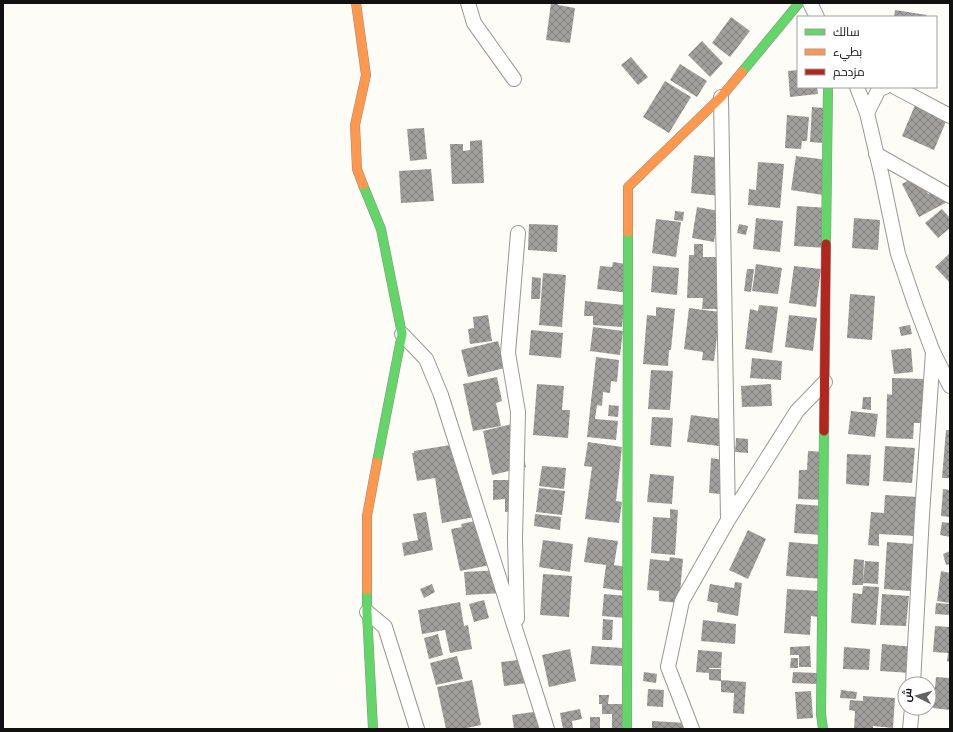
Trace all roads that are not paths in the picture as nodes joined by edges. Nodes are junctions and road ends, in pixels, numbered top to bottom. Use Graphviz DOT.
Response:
graph roads {
  1 [pos="356,3"];
  2 [pos="468,3"];
  3 [pos="799,3"];
  4 [pos="810,3"];
  5 [pos="816,16"];
  6 [pos="514,78"];
  7 [pos="828,88"];
  8 [pos="857,88"];
  9 [pos="882,88"];
  10 [pos="897,88"];
  11 [pos="722,97"];
  12 [pos="867,113"];
  13 [pos="950,116"];
  14 [pos="876,154"];
  15 [pos="950,196"];
  16 [pos="518,233"];
  17 [pos="402,334"];
  18 [pos="933,352"];
  19 [pos="825,382"];
  20 [pos="950,386"];
  21 [pos="728,520"];
  22 [pos="367,612"];
  23 [pos="518,636"];
  24 [pos="913,676"];
  25 [pos="911,716"];
  26 [pos="373,729"];
  27 [pos="417,729"];
  28 [pos="547,729"];
  29 [pos="627,729"];
  30 [pos="692,729"];
  31 [pos="823,729"];
  32 [pos="910,729"];
  1 -- 17 [label="street"];
  2 -- 6 [label="street"];
  3 -- 11 [label="street"];
  4 -- 5 [label="street"];
  7 -- 19 [label="street"];
  8 -- 12 [label="street"];
  9 -- 12 [label="street"];
  10 -- 13 [label="street"];
  11 -- 21 [label="street"];
  11 -- 29 [label="street"];
  12 -- 14 [label="street"];
  14 -- 15 [label="street"];
  14 -- 18 [label="street"];
  16 -- 23 [label="street"];
  17 -- 22 [label="street"];
  17 -- 23 [label="street"];
  18 -- 20 [label="street"];
  18 -- 24 [label="street"];
  19 -- 21 [label="street"];
  19 -- 31 [label="street"];
  21 -- 30 [label="street"];
  22 -- 26 [label="street"];
  22 -- 27 [label="street"];
  23 -- 28 [label="street"];
  25 -- 32 [label="street"];
}
